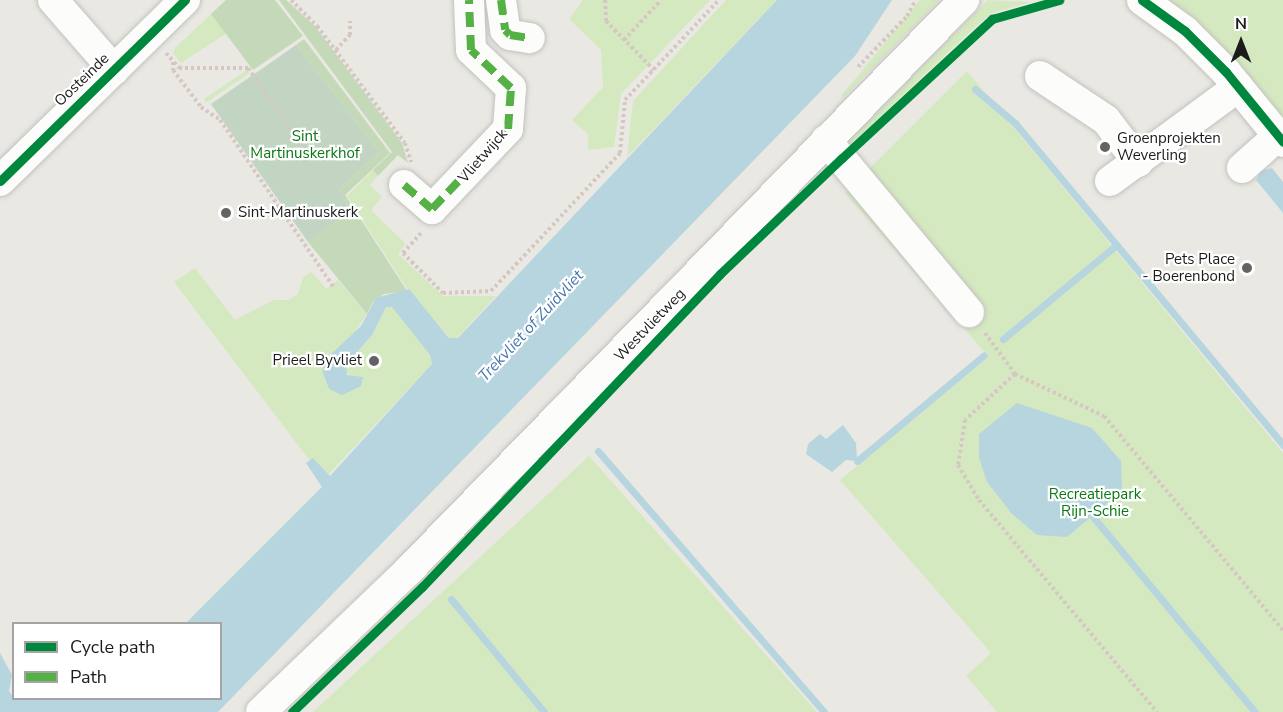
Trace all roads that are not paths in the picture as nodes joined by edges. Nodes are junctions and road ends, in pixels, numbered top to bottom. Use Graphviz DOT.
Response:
graph roads {
  1 [pos="53,0"];
  2 [pos="185,0"];
  3 [pos="469,0"];
  4 [pos="501,0"];
  5 [pos="964,0"];
  6 [pos="1142,0"];
  7 [pos="530,38"];
  8 [pos="114,70"];
  9 [pos="1040,75"];
  10 [pos="1239,87"];
  11 [pos="1280,139"];
  12 [pos="826,140"];
  13 [pos="1138,162"];
  14 [pos="1242,168"];
  15 [pos="0,181"];
  16 [pos="1110,181"];
  17 [pos="404,185"];
  18 [pos="969,312"];
  19 [pos="261,712"];
  1 -- 8 [label="street"];
  2 -- 8 [label="street, Oosteinde"];
  3 -- 17 [label="street, Vlietwijck"];
  4 -- 7 [label="street"];
  5 -- 12 [label="street, Westvlietweg"];
  6 -- 10 [label="street"];
  8 -- 15 [label="street, Oosteinde"];
  9 -- 13 [label="street"];
  10 -- 11 [label="street"];
  10 -- 13 [label="street"];
  11 -- 14 [label="street"];
  12 -- 18 [label="street"];
  12 -- 19 [label="street, Westvlietweg"];
  13 -- 16 [label="street"];
}
